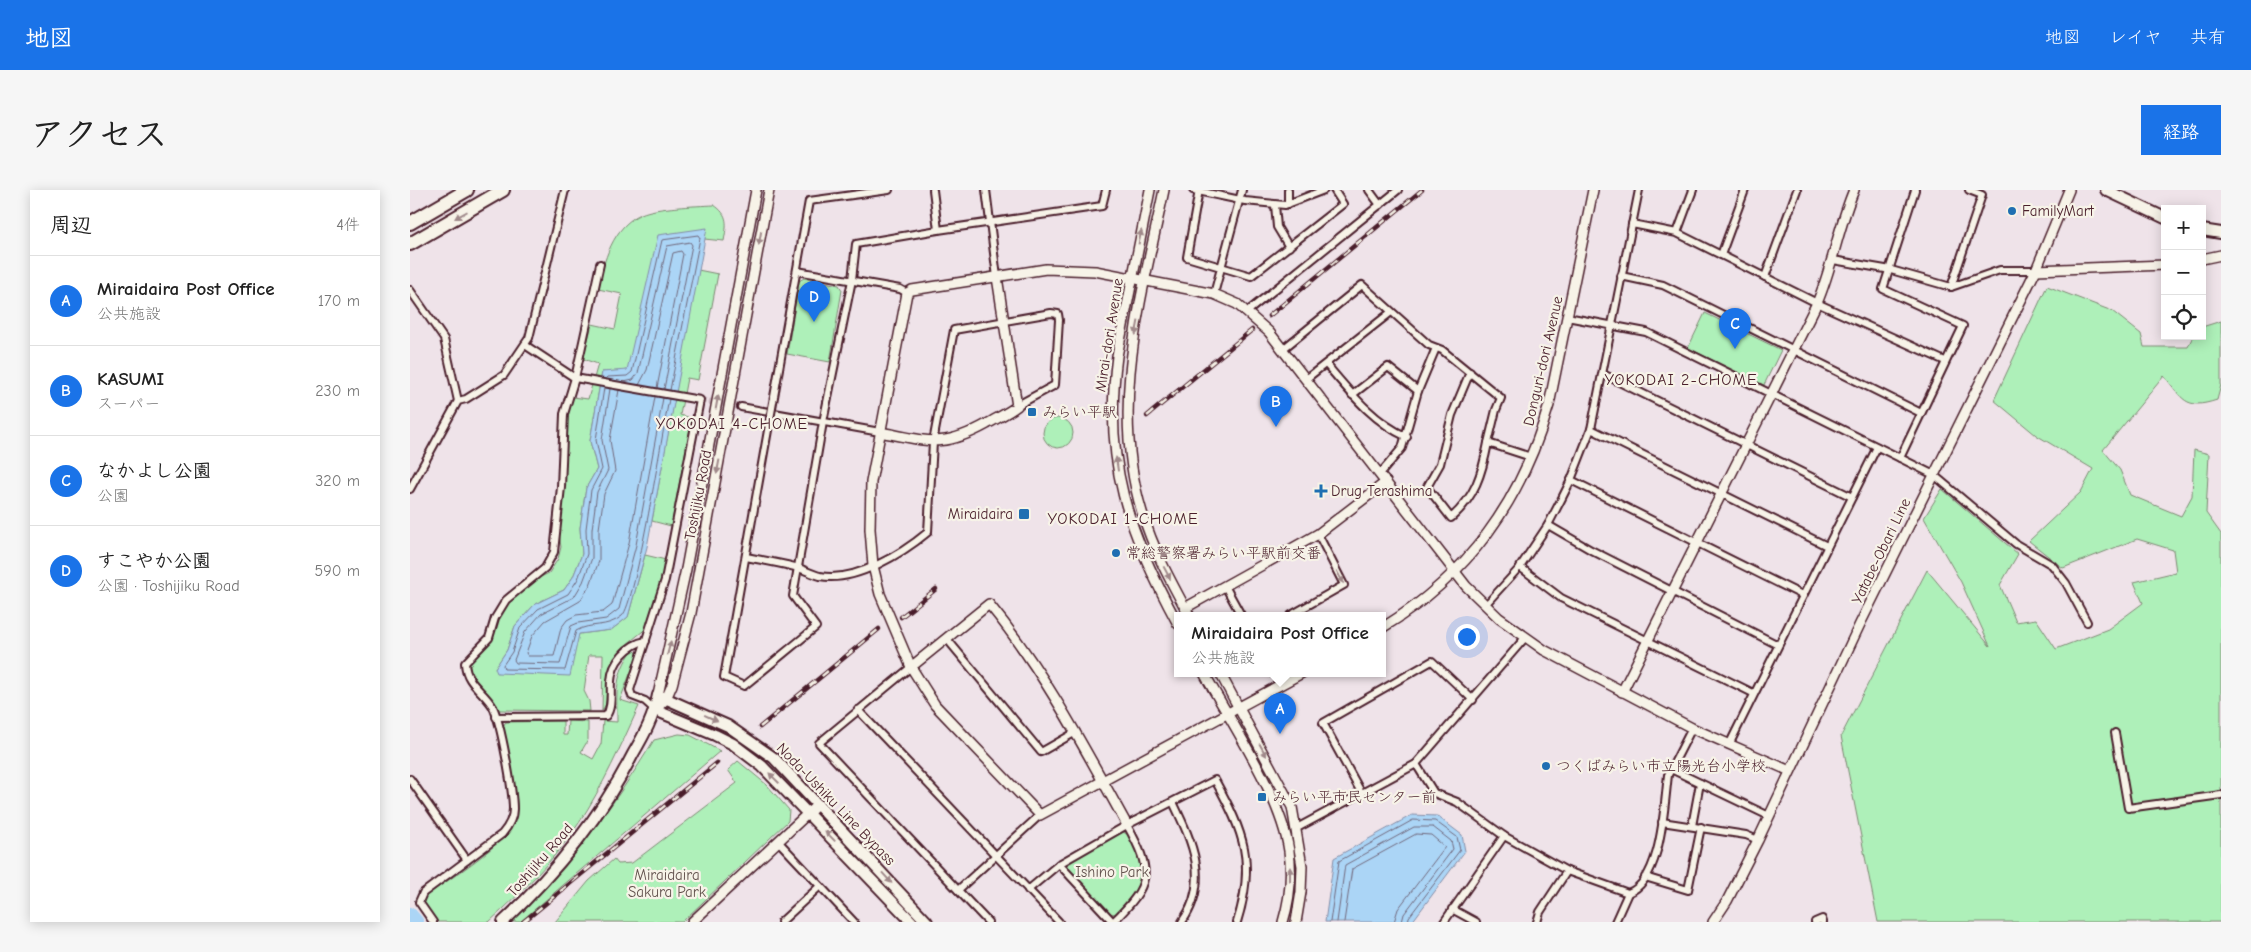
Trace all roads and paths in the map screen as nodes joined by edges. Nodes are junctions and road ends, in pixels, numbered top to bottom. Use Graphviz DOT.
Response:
graph roads {
  1 [pos="467,190"];
  2 [pos="503,190"];
  3 [pos="565,190"];
  4 [pos="756,190"];
  5 [pos="769,190"];
  6 [pos="888,190"];
  7 [pos="933,190"];
  8 [pos="986,190"];
  9 [pos="1106,190"];
  10 [pos="1150,190"];
  11 [pos="1164,190"];
  12 [pos="1197,190"];
  13 [pos="1242,190"];
  14 [pos="1288,190"];
  15 [pos="1324,190"];
  16 [pos="1334,190"];
  17 [pos="1369,190"];
  18 [pos="1398,190"];
  19 [pos="1593,190"];
  20 [pos="1638,190"];
  21 [pos="1692,190"];
  22 [pos="1745,190"];
  23 [pos="1797,190"];
  24 [pos="1854,190"];
  25 [pos="1916,190"];
  26 [pos="1969,190"];
  27 [pos="2068,190"];
  28 [pos="2106,190"];
  29 [pos="1241,200"];
  30 [pos="1288,204"];
  31 [pos="1275,205"];
  32 [pos="1380,205"];
  33 [pos="2161,216"];
  34 [pos="410,223"];
  35 [pos="990,223"];
  36 [pos="1632,224"];
  37 [pos="938,230"];
  38 [pos="2206,231"];
  39 [pos="1677,233"];
  40 [pos="2221,233"];
  41 [pos="410,244"];
  42 [pos="1289,247"];
  43 [pos="1721,255"];
  44 [pos="2221,255"];
  45 [pos="2206,259"];
  46 [pos="1833,260"];
  47 [pos="600,264"];
  48 [pos="2161,265"];
  49 [pos="1222,266"];
  50 [pos="1891,270"];
  51 [pos="2036,270"];
  52 [pos="797,271"];
  53 [pos="1621,276"];
  54 [pos="997,277"];
  55 [pos="1765,277"];
  56 [pos="1132,278"];
  57 [pos="852,280"];
  58 [pos="1146,281"];
  59 [pos="1951,286"];
  60 [pos="410,290"];
  61 [pos="907,293"];
  62 [pos="1214,294"];
  63 [pos="1818,303"];
  64 [pos="1247,312"];
  65 [pos="1390,313"];
  66 [pos="1568,317"];
  67 [pos="1004,320"];
  68 [pos="1612,325"];
  69 [pos="525,345"];
  70 [pos="1436,348"];
  71 [pos="1794,349"];
  72 [pos="1283,350"];
  73 [pos="1945,361"];
  74 [pos="1326,364"];
  75 [pos="1470,372"];
  76 [pos="1602,374"];
  77 [pos="578,379"];
  78 [pos="1306,379"];
  79 [pos="1418,391"];
  80 [pos="1352,395"];
  81 [pos="1772,395"];
  82 [pos="458,401"];
  83 [pos="1018,404"];
  84 [pos="741,407"];
  85 [pos="1921,413"];
  86 [pos="823,422"];
  87 [pos="1591,429"];
  88 [pos="880,432"];
  89 [pos="1407,437"];
  90 [pos="933,442"];
  91 [pos="1488,443"];
  92 [pos="1747,444"];
  93 [pos="1877,447"];
  94 [pos="1532,457"];
  95 [pos="1900,458"];
  96 [pos="1380,474"];
  97 [pos="1934,476"];
  98 [pos="1571,480"];
  99 [pos="1386,482"];
  100 [pos="410,489"];
  101 [pos="1722,494"];
  102 [pos="1852,497"];
  103 [pos="1548,525"];
  104 [pos="1318,534"];
  105 [pos="1697,543"];
  106 [pos="1827,546"];
  107 [pos="746,557"];
  108 [pos="873,566"];
  109 [pos="796,567"];
  110 [pos="1520,567"];
  111 [pos="1455,572"];
  112 [pos="1225,586"];
  113 [pos="1672,593"];
  114 [pos="1802,595"];
  115 [pos="1489,601"];
  116 [pos="1187,611"];
  117 [pos="1239,612"];
  118 [pos="1296,612"];
  119 [pos="1174,617"];
  120 [pos="2087,622"];
  121 [pos="1386,626"];
  122 [pos="947,638"];
  123 [pos="1524,638"];
  124 [pos="646,641"];
  125 [pos="1648,641"];
  126 [pos="1778,645"];
  127 [pos="910,667"];
  128 [pos="1206,677"];
  129 [pos="1222,677"];
  130 [pos="1295,677"];
  131 [pos="1622,692"];
  132 [pos="1753,694"];
  133 [pos="662,697"];
  134 [pos="1473,700"];
  135 [pos="1239,707"];
  136 [pos="655,710"];
  137 [pos="858,710"];
  138 [pos="1226,714"];
  139 [pos="496,717"];
  140 [pos="1692,728"];
  141 [pos="1076,732"];
  142 [pos="2115,733"];
  143 [pos="1729,745"];
  144 [pos="1416,764"];
  145 [pos="1671,769"];
  146 [pos="1790,771"];
  147 [pos="410,779"];
  148 [pos="1102,779"];
  149 [pos="1700,783"];
  150 [pos="1362,794"];
  151 [pos="2221,795"];
  152 [pos="1173,802"];
  153 [pos="818,804"];
  154 [pos="808,813"];
  155 [pos="1040,815"];
  156 [pos="1769,816"];
  157 [pos="1662,822"];
  158 [pos="1127,825"];
  159 [pos="1692,826"];
  160 [pos="1701,827"];
  161 [pos="1297,828"];
  162 [pos="1504,836"];
  163 [pos="1758,840"];
  164 [pos="778,841"];
  165 [pos="996,855"];
  166 [pos="467,860"];
  167 [pos="1059,864"];
  168 [pos="1566,871"];
  169 [pos="1645,877"];
  170 [pos="820,886"];
  171 [pos="958,890"];
  172 [pos="1028,890"];
  173 [pos="1628,893"];
  174 [pos="1452,909"];
  175 [pos="433,922"];
  176 [pos="503,922"];
  177 [pos="692,922"];
  178 [pos="781,922"];
  179 [pos="854,922"];
  180 [pos="912,922"];
  181 [pos="927,922"];
  182 [pos="988,922"];
  183 [pos="1059,922"];
  184 [pos="1113,922"];
  185 [pos="1182,922"];
  186 [pos="1236,922"];
  187 [pos="1283,922"];
  188 [pos="1296,922"];
  189 [pos="1444,922"];
  190 [pos="1476,922"];
  191 [pos="1537,922"];
  192 [pos="1615,922"];
  193 [pos="1713,922"];
  194 [pos="1815,922"];
  195 [pos="1823,922"];
  1 -- 34 [label="highway"];
  2 -- 41 [label="highway, one-way"];
  3 -- 69 [label="street"];
  133 -- 4 [label="street, Toshijiku Road, one-way"];
  5 -- 133 [label="street, Toshijiku Road, one-way"];
  6 -- 52 [label="street"];
  7 -- 37 [label="street"];
  8 -- 35 [label="street"];
  9 -- 35 [label="street"];
  56 -- 10 [label="street, Mirai-dori Avenue, one-way"];
  11 -- 58 [label="street, Mirai-dori Avenue"];
  12 -- 29 [label="street"];
  12 -- 49 [label="street"];
  13 -- 29 [label="street"];
  14 -- 30 [label="street"];
  15 -- 30 [label="street"];
  16 -- 42 [label="street"];
  17 -- 32 [label="street"];
  18 -- 32 [label="street"];
  19 -- 66 [label="street, Donguri-dori Avenue"];
  20 -- 36 [label="street"];
  21 -- 39 [label="street"];
  22 -- 43 [label="street"];
  23 -- 55 [label="street"];
  24 -- 46 [label="street"];
  25 -- 50 [label="street"];
  26 -- 59 [label="street"];
  27 -- 51 [label="street, Yatabe-Obari Line"];
  28 -- 33 [label="main road"];
  29 -- 31 [label="street"];
  29 -- 49 [label="street"];
  30 -- 31 [label="street"];
  31 -- 42 [label="street"];
  32 -- 64 [label="street"];
  35 -- 37 [label="street"];
  35 -- 54 [label="street"];
  36 -- 39 [label="street"];
  36 -- 53 [label="street"];
  37 -- 57 [label="street"];
  38 -- 40 [label="main road"];
  39 -- 43 [label="street"];
  42 -- 49 [label="street"];
  43 -- 55 [label="street"];
  44 -- 45 [label="street"];
  46 -- 50 [label="street"];
  46 -- 63 [label="street"];
  47 -- 77 [label="street"];
  48 -- 51 [label="street"];
  49 -- 62 [label="street"];
  50 -- 59 [label="street"];
  50 -- 73 [label="street"];
  51 -- 59 [label="street"];
  51 -- 97 [label="street, Yatabe-Obari Line"];
  52 -- 57 [label="street"];
  52 -- 107 [label="street, bridge"];
  53 -- 68 [label="street"];
  53 -- 71 [label="street"];
  54 -- 56 [label="street"];
  54 -- 61 [label="street"];
  54 -- 67 [label="street"];
  55 -- 63 [label="street"];
  56 -- 58 [label="street"];
  119 -- 56 [label="street, Mirai-dori Avenue, one-way"];
  57 -- 61 [label="street"];
  57 -- 86 [label="street"];
  58 -- 62 [label="street"];
  58 -- 116 [label="street, Mirai-dori Avenue, one-way"];
  60 -- 82 [label="street"];
  61 -- 88 [label="street"];
  62 -- 64 [label="street"];
  63 -- 71 [label="street"];
  63 -- 73 [label="street"];
  64 -- 72 [label="street"];
  65 -- 70 [label="street"];
  65 -- 72 [label="street"];
  65 -- 74 [label="street"];
  66 -- 68 [label="street"];
  66 -- 94 [label="street, Donguri-dori Avenue"];
  67 -- 83 [label="street"];
  67 -- 83 [label="street"];
  67 -- 90 [label="street"];
  68 -- 76 [label="street"];
  68 -- 81 [label="street"];
  69 -- 77 [label="street"];
  69 -- 82 [label="street"];
  70 -- 75 [label="street"];
  70 -- 79 [label="street"];
  71 -- 81 [label="street"];
  71 -- 85 [label="street"];
  72 -- 78 [label="street"];
  73 -- 85 [label="street"];
  74 -- 78 [label="street"];
  74 -- 80 [label="street"];
  75 -- 91 [label="street"];
  75 -- 91 [label="street"];
  76 -- 87 [label="street"];
  76 -- 92 [label="street"];
  77 -- 124 [label="street"];
  77 -- 139 [label="street"];
  78 -- 96 [label="street"];
  79 -- 80 [label="street"];
  79 -- 89 [label="street"];
  80 -- 89 [label="street"];
  81 -- 92 [label="street"];
  81 -- 93 [label="street"];
  82 -- 100 [label="street"];
  83 -- 90 [label="street"];
  84 -- 86 [label="street"];
  85 -- 95 [label="street"];
  86 -- 88 [label="street"];
  86 -- 109 [label="street"];
  87 -- 98 [label="street"];
  87 -- 101 [label="street"];
  88 -- 90 [label="street"];
  88 -- 108 [label="street"];
  89 -- 96 [label="street"];
  90 -- 108 [label="street"];
  91 -- 94 [label="street"];
  92 -- 101 [label="street"];
  92 -- 102 [label="street"];
  93 -- 95 [label="street"];
  93 -- 102 [label="street"];
  94 -- 111 [label="street, Donguri-dori Avenue"];
  95 -- 97 [label="street"];
  96 -- 99 [label="street"];
  97 -- 120 [label="street"];
  97 -- 146 [label="street, Yatabe-Obari Line"];
  98 -- 103 [label="street"];
  98 -- 105 [label="street"];
  99 -- 104 [label="street"];
  99 -- 111 [label="street"];
  101 -- 105 [label="street"];
  101 -- 106 [label="street"];
  102 -- 106 [label="street"];
  103 -- 110 [label="street"];
  103 -- 113 [label="street"];
  104 -- 112 [label="street"];
  104 -- 118 [label="street, one-way"];
  105 -- 113 [label="street"];
  105 -- 114 [label="street"];
  106 -- 114 [label="street"];
  107 -- 109 [label="street"];
  107 -- 109 [label="street"];
  108 -- 109 [label="street"];
  108 -- 127 [label="street"];
  110 -- 115 [label="street"];
  110 -- 125 [label="street"];
  111 -- 121 [label="street, Donguri-dori Avenue"];
  111 -- 123 [label="street"];
  112 -- 116 [label="street"];
  112 -- 117 [label="street"];
  113 -- 125 [label="street"];
  113 -- 126 [label="street"];
  114 -- 126 [label="street"];
  122 -- 127 [label="street"];
  122 -- 141 [label="street"];
  122 -- 141 [label="street"];
  123 -- 131 [label="street"];
  123 -- 134 [label="street"];
  124 -- 136 [label="street"];
  124 -- 139 [label="street"];
  125 -- 131 [label="street"];
  125 -- 132 [label="street"];
  126 -- 132 [label="street"];
  127 -- 137 [label="street"];
  127 -- 155 [label="street"];
  128 -- 138 [label="street"];
  129 -- 135 [label="street"];
  130 -- 135 [label="street"];
  131 -- 140 [label="street"];
  132 -- 143 [label="street"];
  133 -- 136 [label="main road, Toshijiku Road"];
  133 -- 153 [label="main road, Noda-Ushiku Line Bypass, one-way"];
  134 -- 144 [label="street"];
  134 -- 150 [label="street"];
  135 -- 138 [label="street"];
  135 -- 161 [label="street, one-way"];
  154 -- 136 [label="main road, Noda-Ushiku Line Bypass, one-way"];
  136 -- 176 [label="main road, Toshijiku Road"];
  137 -- 165 [label="street"];
  137 -- 171 [label="street"];
  138 -- 148 [label="street"];
  187 -- 138 [label="street, one-way"];
  139 -- 166 [label="street"];
  140 -- 143 [label="street"];
  140 -- 145 [label="street"];
  141 -- 148 [label="street"];
  142 -- 151 [label="street"];
  143 -- 146 [label="street"];
  144 -- 150 [label="street"];
  144 -- 162 [label="street"];
  145 -- 149 [label="street"];
  145 -- 157 [label="street"];
  146 -- 156 [label="street, Yatabe-Obari Line"];
  147 -- 166 [label="street"];
  148 -- 155 [label="street"];
  148 -- 158 [label="street"];
  149 -- 156 [label="street"];
  149 -- 159 [label="street"];
  150 -- 161 [label="street"];
  152 -- 158 [label="street"];
  152 -- 185 [label="street"];
  152 -- 186 [label="street"];
  153 -- 154 [label="street"];
  153 -- 181 [label="main road, Noda-Ushiku Line Bypass, one-way"];
  154 -- 164 [label="street"];
  180 -- 154 [label="main road, Noda-Ushiku Line Bypass, one-way"];
  155 -- 165 [label="street"];
  156 -- 163 [label="street, Yatabe-Obari Line"];
  157 -- 159 [label="street"];
  157 -- 169 [label="street"];
  158 -- 167 [label="street"];
  158 -- 184 [label="street"];
  159 -- 160 [label="street"];
  160 -- 163 [label="street"];
  160 -- 169 [label="street"];
  161 -- 188 [label="street"];
  162 -- 168 [label="street"];
  162 -- 174 [label="street"];
  163 -- 193 [label="street, Yatabe-Obari Line"];
  164 -- 170 [label="street"];
  164 -- 177 [label="street"];
  165 -- 171 [label="street"];
  165 -- 172 [label="street"];
  166 -- 175 [label="street"];
  167 -- 172 [label="street"];
  167 -- 184 [label="street"];
  168 -- 173 [label="street"];
  168 -- 191 [label="street"];
  169 -- 173 [label="street"];
  170 -- 178 [label="street"];
  170 -- 179 [label="street"];
  171 -- 182 [label="street"];
  172 -- 183 [label="street"];
  173 -- 192 [label="street"];
  174 -- 189 [label="street"];
  174 -- 190 [label="street"];
  194 -- 195 [label="street"];
}
